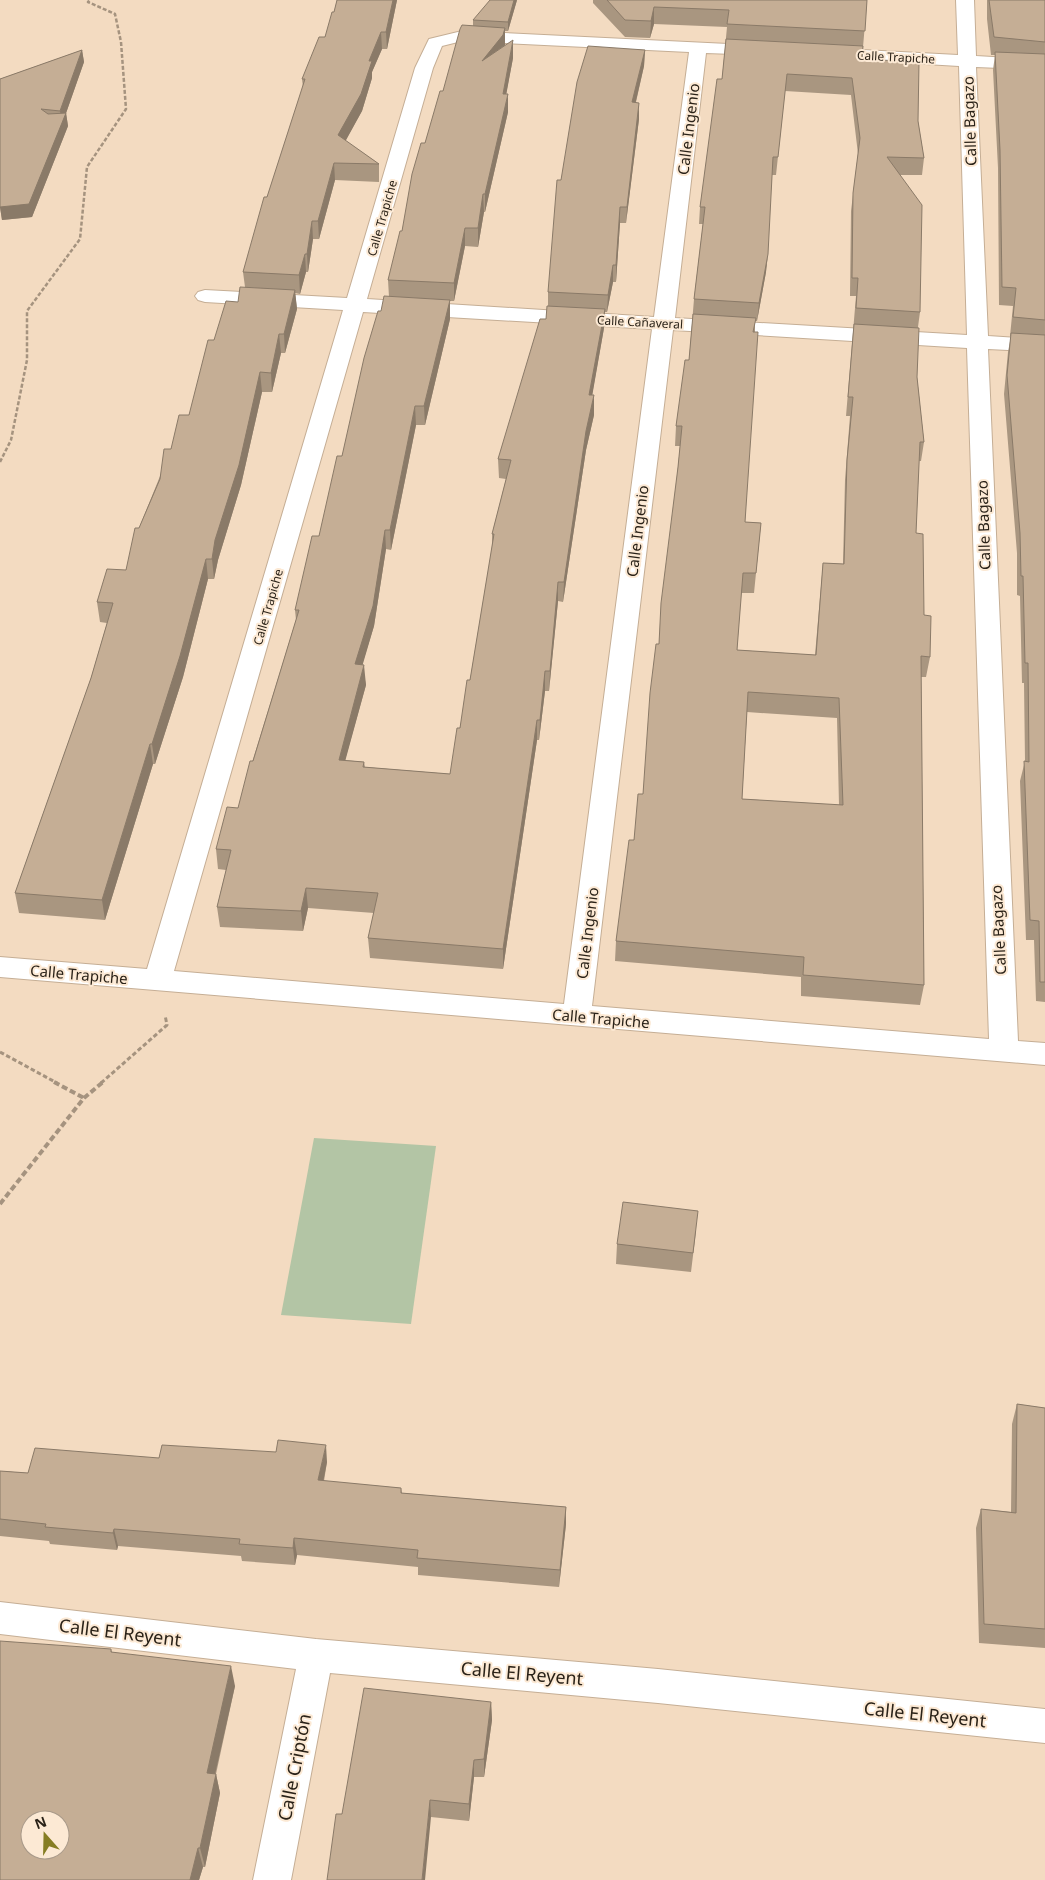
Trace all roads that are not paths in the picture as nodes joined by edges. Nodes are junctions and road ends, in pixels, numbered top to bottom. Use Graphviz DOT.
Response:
graph roads {
  1 [pos="965,0"];
  2 [pos="698,47"];
  3 [pos="778,51"];
  4 [pos="807,52"];
  5 [pos="967,61"];
  6 [pos="1045,65"];
  7 [pos="205,296"];
  8 [pos="357,304"];
  9 [pos="664,324"];
  10 [pos="977,342"];
  11 [pos="1045,346"];
  12 [pos="0,967"];
  13 [pos="158,980"];
  14 [pos="577,1016"];
  15 [pos="1004,1051"];
  16 [pos="1045,1054"];
  17 [pos="0,1618"];
  18 [pos="316,1655"];
  19 [pos="1045,1726"];
  20 [pos="272,1880"];
  1 -- 5 [label="street, Calle Bagazo"];
  2 -- 3 [label="street, Calle Trapiche"];
  2 -- 8 [label="street, Calle Trapiche"];
  2 -- 9 [label="street, Calle Ingenio"];
  4 -- 5 [label="street, Calle Trapiche"];
  5 -- 6 [label="street, Calle Trapiche"];
  5 -- 10 [label="street, Calle Bagazo"];
  7 -- 8 [label="street, Calle Cañaveral"];
  8 -- 9 [label="street, Calle Cañaveral"];
  8 -- 13 [label="street, Calle Trapiche"];
  9 -- 10 [label="street, Calle Cañaveral"];
  9 -- 14 [label="street, Calle Ingenio"];
  10 -- 11 [label="street, Calle Cañaveral"];
  10 -- 15 [label="street, Calle Bagazo"];
  12 -- 13 [label="street, Calle Trapiche"];
  13 -- 14 [label="street, Calle Trapiche"];
  14 -- 15 [label="street, Calle Trapiche"];
  15 -- 16 [label="street, Calle Trapiche"];
  17 -- 18 [label="street, Calle El Reyent"];
  18 -- 19 [label="street, Calle El Reyent"];
  18 -- 20 [label="street, Calle Criptón"];
}
